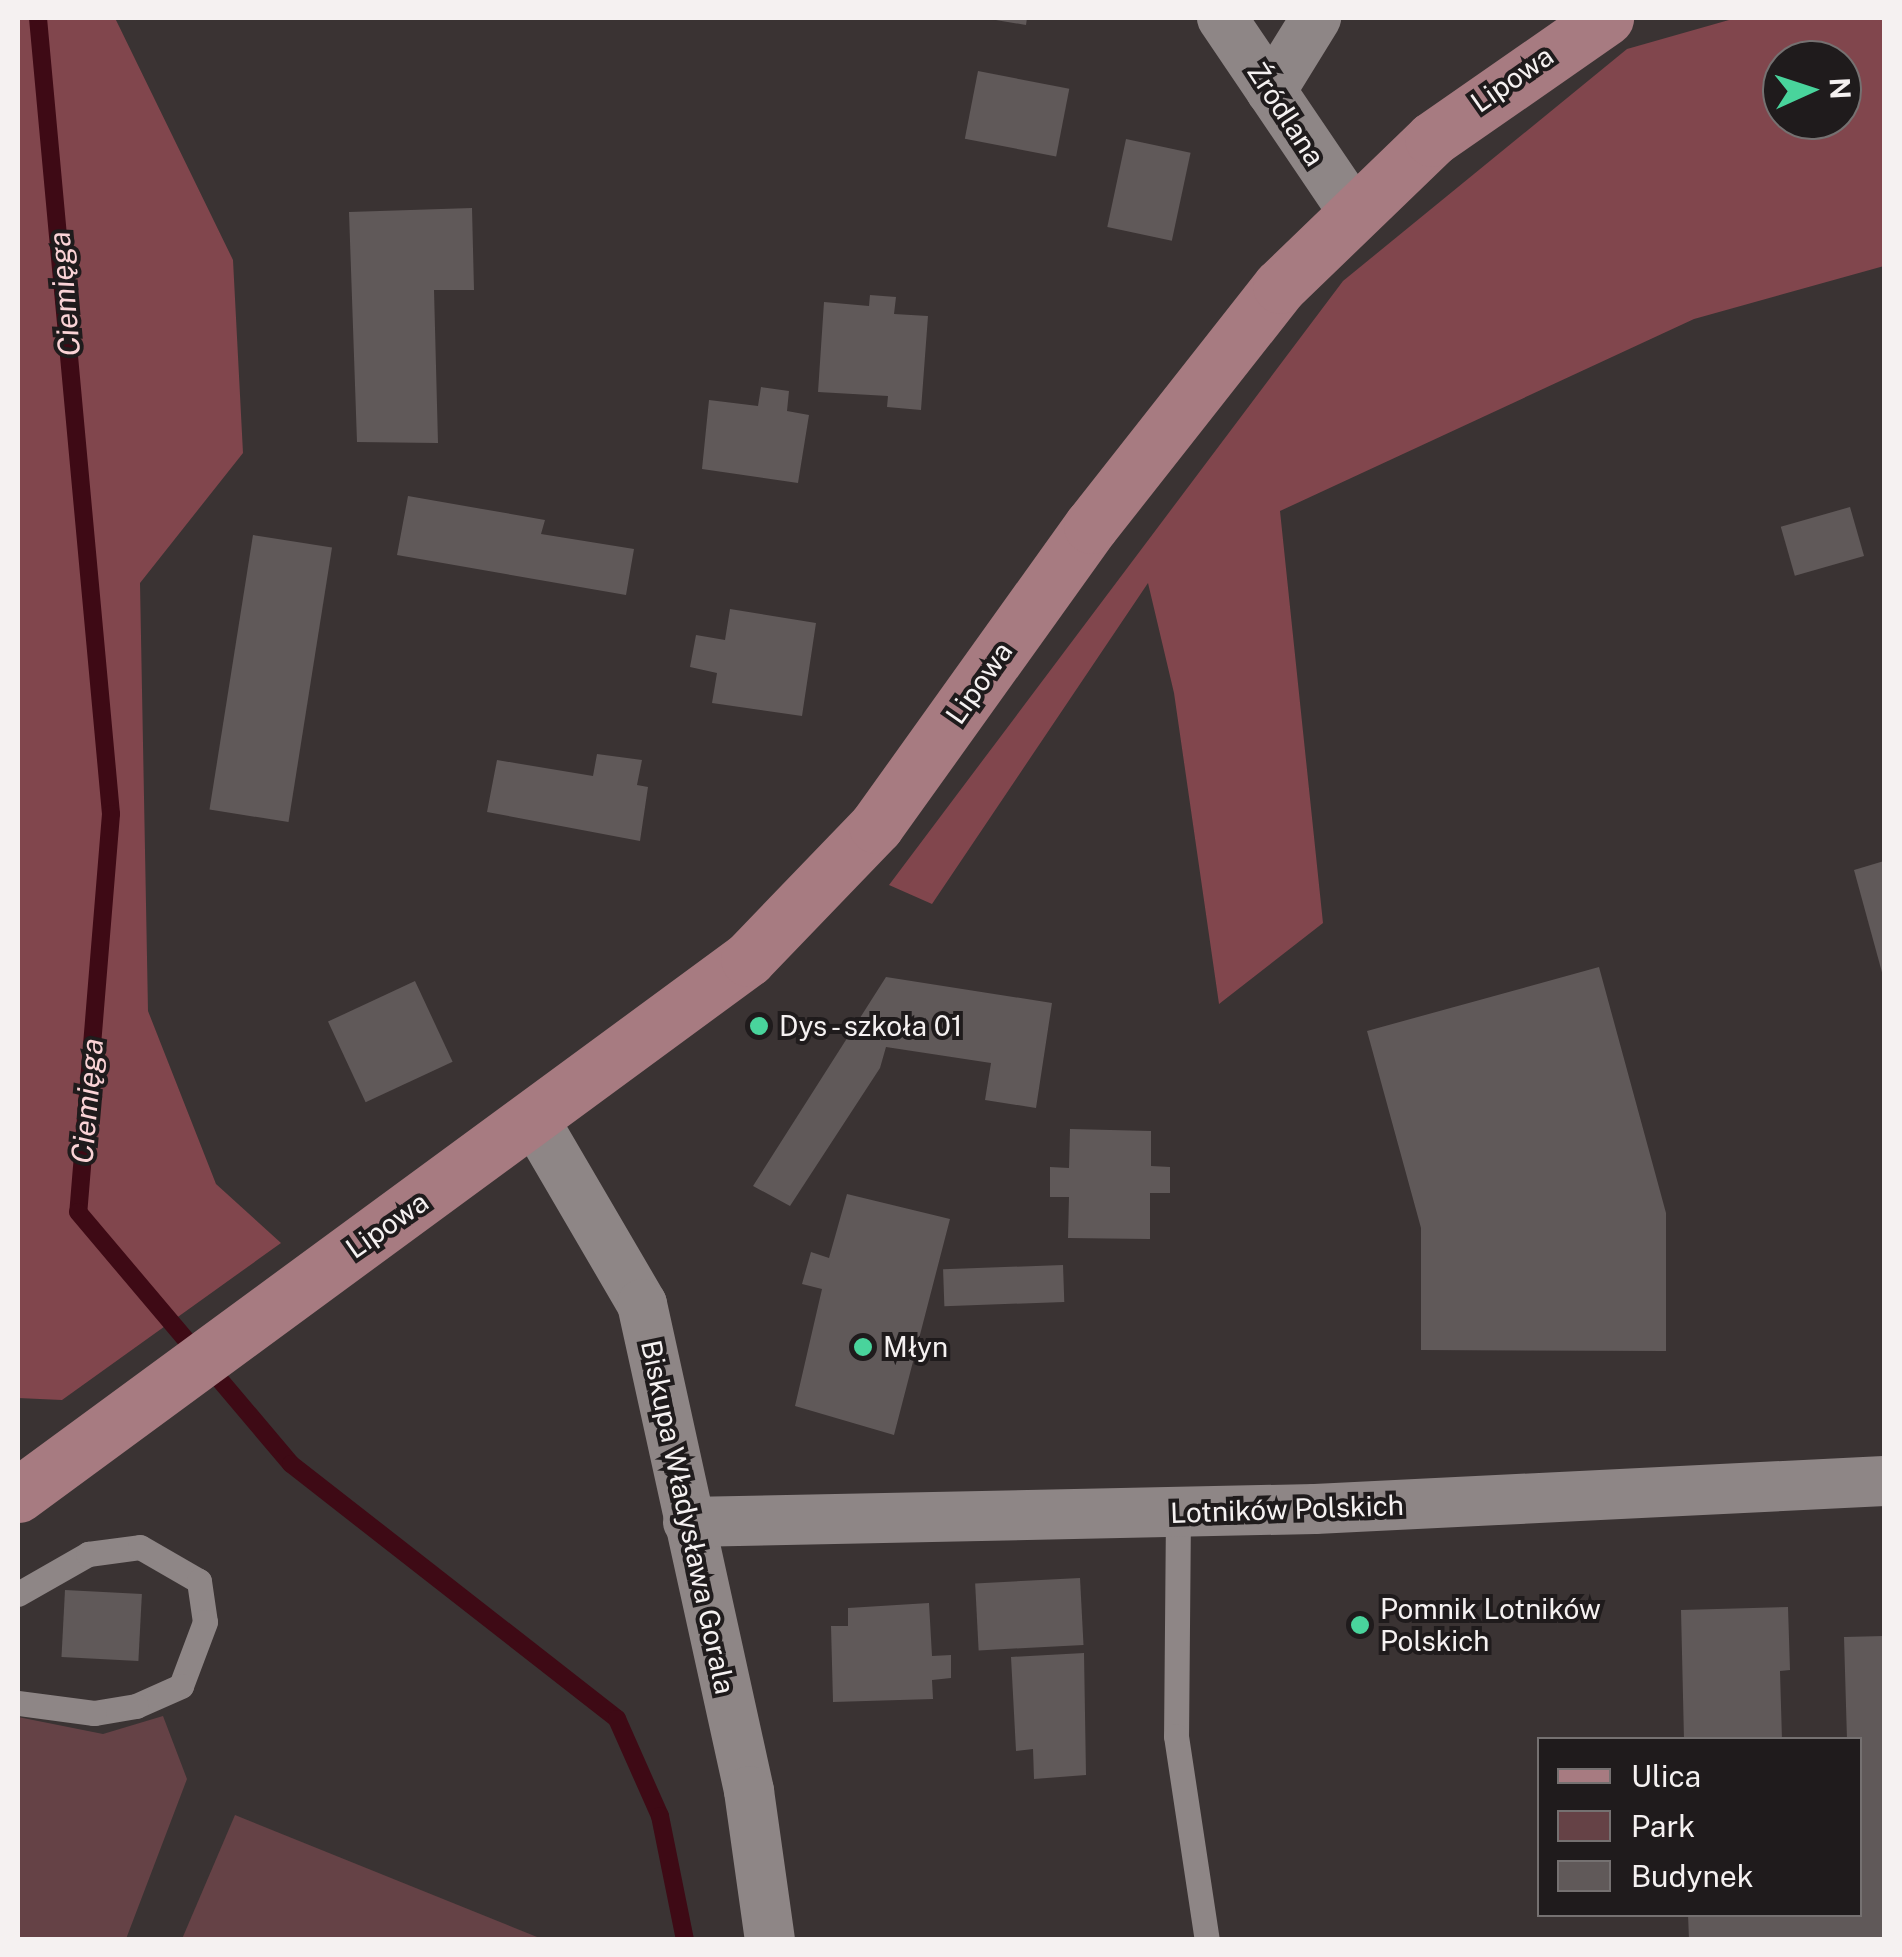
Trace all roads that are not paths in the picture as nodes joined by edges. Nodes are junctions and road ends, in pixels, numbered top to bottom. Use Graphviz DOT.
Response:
graph roads {
  1 [pos="1222,18"];
  2 [pos="1316,18"];
  3 [pos="1606,18"];
  4 [pos="1271,92"];
  5 [pos="1352,210"];
  6 [pos="535,1121"];
  7 [pos="1884,1480"];
  8 [pos="18,1495"];
  9 [pos="1178,1512"];
  10 [pos="688,1522"];
  11 [pos="18,1594"];
  12 [pos="18,1703"];
  13 [pos="770,1940"];
  14 [pos="1206,1940"];
  1 -- 4 [label="street, Źródlana"];
  2 -- 4 [label="street"];
  3 -- 5 [label="street, Lipowa"];
  4 -- 5 [label="street, Źródlana"];
  5 -- 6 [label="street, Lipowa"];
  6 -- 8 [label="street, Lipowa"];
  6 -- 10 [label="street, Biskupa Władysława Gorala"];
  7 -- 9 [label="street, Lotników Polskich"];
  9 -- 10 [label="street, Lotników Polskich"];
  9 -- 14 [label="lane"];
  10 -- 13 [label="street, Biskupa Władysława Gorala"];
  11 -- 12 [label="lane"];
}
